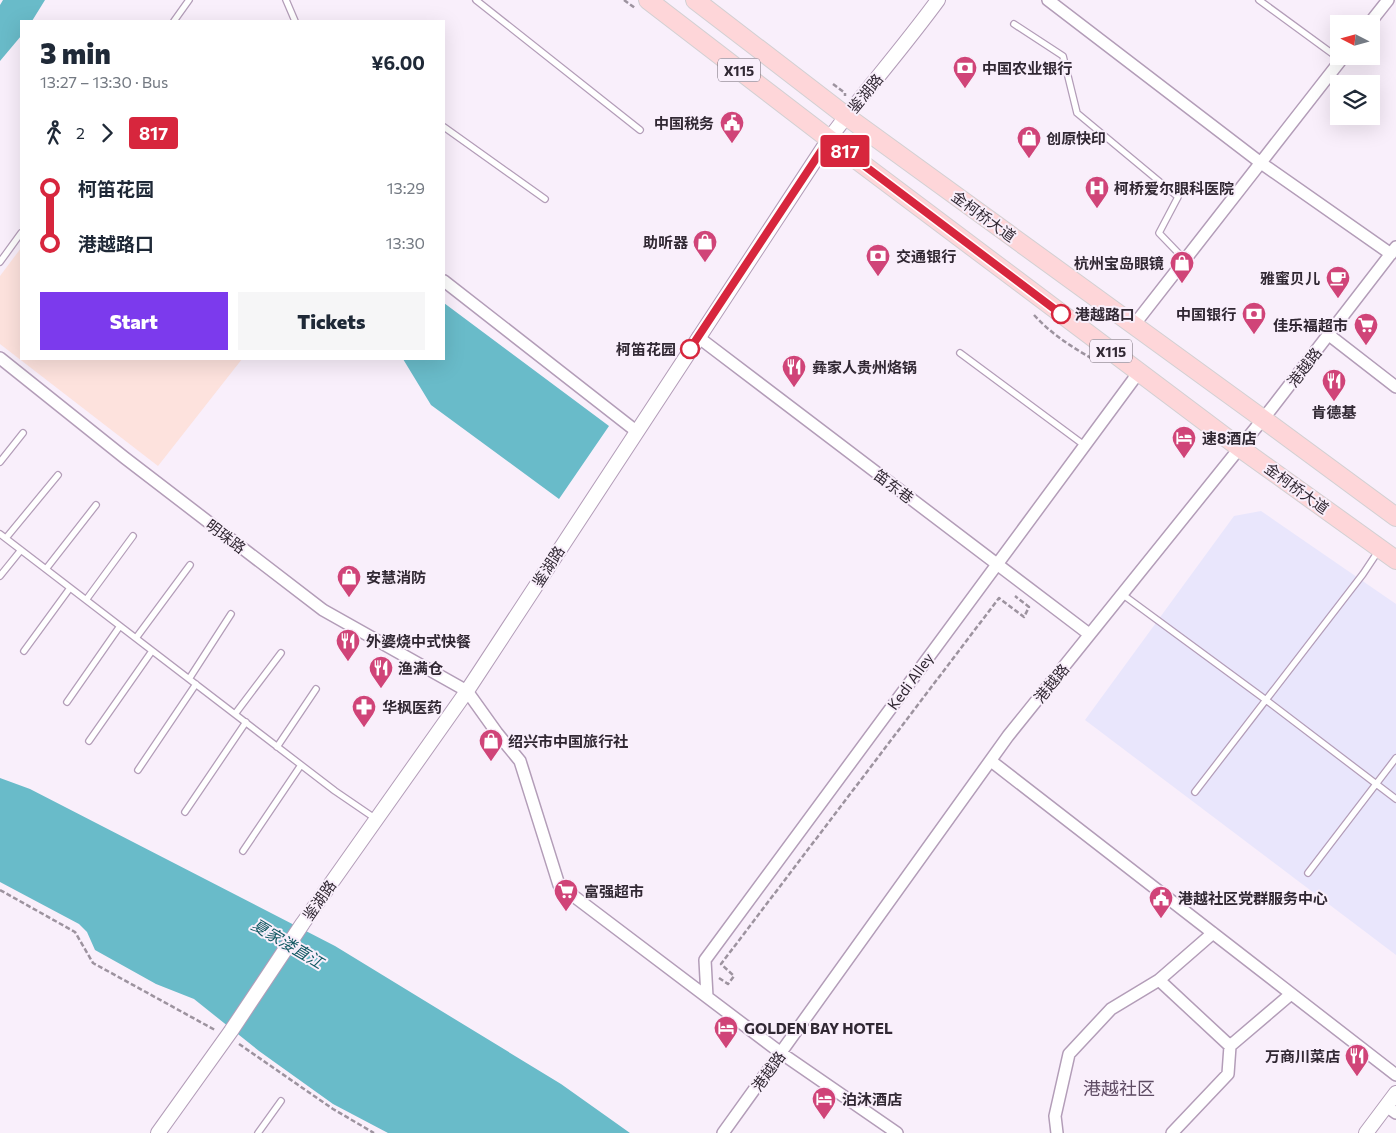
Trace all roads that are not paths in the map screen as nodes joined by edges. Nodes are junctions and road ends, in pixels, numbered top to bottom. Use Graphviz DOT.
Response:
graph roads {
  1 [pos="188,0"];
  2 [pos="286,0"];
  3 [pos="476,0"];
  4 [pos="648,0"];
  5 [pos="695,0"];
  6 [pos="938,0"];
  7 [pos="1048,0"];
  8 [pos="1259,0"];
  9 [pos="1388,0"];
  10 [pos="1377,15"];
  11 [pos="175,20"];
  12 [pos="295,20"];
  13 [pos="1014,24"];
  14 [pos="1330,49"];
  15 [pos="1338,65"];
  16 [pos="846,116"];
  17 [pos="445,128"];
  18 [pos="640,130"];
  19 [pos="829,139"];
  20 [pos="1262,163"];
  21 [pos="545,199"];
  22 [pos="20,234"];
  23 [pos="1393,250"];
  24 [pos="1186,260"];
  25 [pos="0,262"];
  26 [pos="445,282"];
  27 [pos="1134,325"];
  28 [pos="1329,334"];
  29 [pos="698,336"];
  30 [pos="960,353"];
  31 [pos="0,358"];
  32 [pos="1139,372"];
  33 [pos="1396,386"];
  34 [pos="1263,419"];
  35 [pos="636,431"];
  36 [pos="23,433"];
  37 [pos="1084,445"];
  38 [pos="1240,448"];
  39 [pos="0,462"];
  40 [pos="58,475"];
  41 [pos="96,505"];
  42 [pos="1396,517"];
  43 [pos="0,534"];
  44 [pos="133,536"];
  45 [pos="6,538"];
  46 [pos="1381,548"];
  47 [pos="21,550"];
  48 [pos="1396,560"];
  49 [pos="996,564"];
  50 [pos="190,565"];
  51 [pos="46,569"];
  52 [pos="0,576"];
  53 [pos="70,588"];
  54 [pos="1122,594"];
  55 [pos="86,600"];
  56 [pos="231,614"];
  57 [pos="120,626"];
  58 [pos="1089,634"];
  59 [pos="136,638"];
  60 [pos="24,651"];
  61 [pos="152,651"];
  62 [pos="281,653"];
  63 [pos="189,679"];
  64 [pos="196,684"];
  65 [pos="316,689"];
  66 [pos="466,691"];
  67 [pos="1266,700"];
  68 [pos="67,702"];
  69 [pos="235,714"];
  70 [pos="246,722"];
  71 [pos="89,741"];
  72 [pos="277,747"];
  73 [pos="1396,758"];
  74 [pos="991,761"];
  75 [pos="301,765"];
  76 [pos="138,770"];
  77 [pos="1376,784"];
  78 [pos="1195,792"];
  79 [pos="1396,799"];
  80 [pos="185,812"];
  81 [pos="376,820"];
  82 [pos="243,851"];
  83 [pos="1308,873"];
  84 [pos="1213,933"];
  85 [pos="1159,980"];
  86 [pos="1291,994"];
  87 [pos="707,998"];
  88 [pos="1230,1046"];
  89 [pos="781,1053"];
  90 [pos="1396,1075"];
  91 [pos="1396,1093"];
  92 [pos="280,1101"];
  93 [pos="1391,1110"];
  94 [pos="158,1133"];
  95 [pos="258,1133"];
  96 [pos="723,1133"];
  97 [pos="897,1133"];
  98 [pos="1057,1133"];
  99 [pos="1172,1133"];
  100 [pos="1366,1133"];
  1 -- 11 [label="lane"];
  2 -- 12 [label="lane"];
  3 -- 18 [label="lane"];
  4 -- 19 [label="main road, 金柯桥大道 / X115"];
  5 -- 16 [label="main road, 金柯桥大道 / X115"];
  6 -- 16 [label="street, 鉴湖路"];
  7 -- 20 [label="street"];
  8 -- 14 [label="lane"];
  9 -- 10 [label="street"];
  13 -- 24 [label="lane"];
  15 -- 20 [label="street"];
  16 -- 19 [label="street, 鉴湖路"];
  16 -- 27 [label="main road, 金柯桥大道 / X115"];
  17 -- 21 [label="lane"];
  19 -- 29 [label="street, 鉴湖路"];
  19 -- 32 [label="main road, 金柯桥大道 / X115"];
  20 -- 23 [label="street"];
  20 -- 24 [label="street"];
  22 -- 25 [label="lane"];
  23 -- 28 [label="street, 港越路"];
  24 -- 27 [label="street"];
  26 -- 35 [label="street"];
  27 -- 34 [label="main road, 金柯桥大道 / X115"];
  28 -- 33 [label="street"];
  28 -- 34 [label="street, 港越路"];
  29 -- 35 [label="street, 鉴湖路"];
  29 -- 49 [label="street, 笛东巷"];
  30 -- 37 [label="lane"];
  31 -- 66 [label="street, 明珠路"];
  32 -- 37 [label="street, Kedi Alley"];
  32 -- 38 [label="main road, 金柯桥大道 / X115"];
  34 -- 38 [label="street, 港越路"];
  34 -- 42 [label="main road, 金柯桥大道 / X115"];
  35 -- 66 [label="street, 鉴湖路"];
  36 -- 39 [label="lane"];
  37 -- 49 [label="street, Kedi Alley"];
  38 -- 46 [label="main road, 金柯桥大道 / X115"];
  38 -- 54 [label="street, 港越路"];
  40 -- 45 [label="lane"];
  41 -- 51 [label="lane"];
  43 -- 45 [label="lane"];
  44 -- 55 [label="lane"];
  45 -- 47 [label="lane"];
  46 -- 48 [label="main road, 金柯桥大道 / X115"];
  46 -- 67 [label="lane"];
  47 -- 51 [label="lane"];
  47 -- 52 [label="lane"];
  49 -- 58 [label="street, 笛东巷"];
  49 -- 87 [label="street, Kedi Alley"];
  50 -- 59 [label="lane"];
  51 -- 53 [label="lane"];
  53 -- 55 [label="lane"];
  53 -- 60 [label="lane"];
  54 -- 58 [label="street, 港越路"];
  54 -- 67 [label="lane"];
  55 -- 57 [label="lane"];
  56 -- 63 [label="lane"];
  57 -- 59 [label="lane"];
  57 -- 68 [label="lane"];
  58 -- 74 [label="street, 港越路"];
  59 -- 61 [label="lane"];
  61 -- 63 [label="lane"];
  61 -- 71 [label="lane"];
  62 -- 69 [label="lane"];
  63 -- 64 [label="lane"];
  64 -- 69 [label="lane"];
  64 -- 76 [label="lane"];
  65 -- 72 [label="lane"];
  66 -- 81 [label="street, 鉴湖路"];
  66 -- 87 [label="street"];
  67 -- 77 [label="lane"];
  67 -- 78 [label="lane"];
  69 -- 70 [label="lane"];
  70 -- 72 [label="lane"];
  70 -- 80 [label="lane"];
  72 -- 75 [label="lane"];
  73 -- 77 [label="lane"];
  74 -- 84 [label="street"];
  74 -- 89 [label="street, 港越路"];
  75 -- 81 [label="lane"];
  75 -- 82 [label="lane"];
  77 -- 79 [label="lane"];
  77 -- 83 [label="lane"];
  81 -- 94 [label="street, 鉴湖路"];
  84 -- 85 [label="street"];
  84 -- 86 [label="street"];
  85 -- 88 [label="street"];
  85 -- 98 [label="street"];
  86 -- 88 [label="street"];
  86 -- 90 [label="street"];
  87 -- 89 [label="street"];
  88 -- 99 [label="street"];
  89 -- 96 [label="street, 港越路"];
  89 -- 97 [label="street"];
  91 -- 93 [label="street"];
  92 -- 95 [label="lane"];
  93 -- 100 [label="street"];
}
